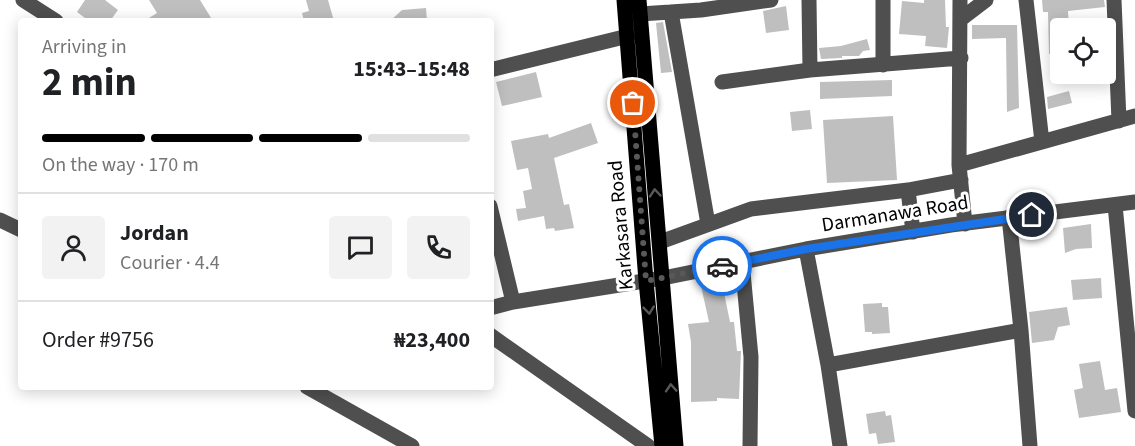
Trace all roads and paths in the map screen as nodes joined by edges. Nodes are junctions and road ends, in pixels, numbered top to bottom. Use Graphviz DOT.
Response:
graph roads {
  1 [pos="25,0"];
  2 [pos="624,0"];
  3 [pos="771,0"];
  4 [pos="809,0"];
  5 [pos="884,0"];
  6 [pos="960,0"];
  7 [pos="986,0"];
  8 [pos="1026,0"];
  9 [pos="1114,0"];
  10 [pos="639,7"];
  11 [pos="671,12"];
  12 [pos="52,18"];
  13 [pos="961,19"];
  14 [pos="628,36"];
  15 [pos="961,58"];
  16 [pos="883,65"];
  17 [pos="494,69"];
  18 [pos="810,70"];
  19 [pos="722,82"];
  20 [pos="1135,116"];
  21 [pos="1119,120"];
  22 [pos="1042,142"];
  23 [pos="960,172"];
  24 [pos="908,190"];
  25 [pos="1135,202"];
  26 [pos="1115,205"];
  27 [pos="1009,217"];
  28 [pos="0,220"];
  29 [pos="494,223"];
  30 [pos="708,224"];
  31 [pos="965,224"];
  32 [pos="18,229"];
  33 [pos="913,232"];
  34 [pos="660,242"];
  35 [pos="806,249"];
  36 [pos="742,262"];
  37 [pos="663,278"];
  38 [pos="646,281"];
  39 [pos="513,302"];
  40 [pos="494,307"];
  41 [pos="1021,330"];
  42 [pos="494,338"];
  43 [pos="828,365"];
  44 [pos="312,390"];
  45 [pos="1135,411"];
  46 [pos="412,446"];
  47 [pos="648,446"];
  48 [pos="662,446"];
  49 [pos="676,446"];
  50 [pos="750,446"];
  51 [pos="840,446"];
  52 [pos="1030,446"];
  1 -- 12 [label="street"];
  2 -- 14 [label="main road, Karkasara Road"];
  3 -- 11 [label="street"];
  4 -- 18 [label="street"];
  5 -- 16 [label="street"];
  6 -- 13 [label="street"];
  7 -- 13 [label="street"];
  8 -- 22 [label="street"];
  9 -- 21 [label="street"];
  10 -- 11 [label="street"];
  34 -- 10 [label="main road, Karkasara Road, one-way"];
  11 -- 30 [label="street"];
  13 -- 15 [label="street"];
  14 -- 17 [label="street"];
  14 -- 38 [label="main road, Karkasara Road"];
  15 -- 16 [label="street"];
  15 -- 23 [label="street"];
  16 -- 18 [label="street"];
  18 -- 19 [label="street"];
  20 -- 21 [label="street"];
  21 -- 22 [label="street"];
  22 -- 23 [label="street"];
  23 -- 24 [label="street"];
  23 -- 31 [label="street"];
  24 -- 30 [label="street"];
  24 -- 33 [label="street"];
  25 -- 26 [label="street, Darmanawa Road"];
  26 -- 27 [label="street, Darmanawa Road"];
  26 -- 45 [label="street"];
  27 -- 31 [label="street, Darmanawa Road"];
  27 -- 41 [label="street"];
  28 -- 32 [label="street"];
  29 -- 39 [label="street"];
  30 -- 34 [label="street"];
  31 -- 33 [label="street, Darmanawa Road"];
  33 -- 35 [label="street, Darmanawa Road"];
  34 -- 37 [label="main road, Karkasara Road"];
  35 -- 36 [label="street, Darmanawa Road"];
  35 -- 43 [label="street"];
  36 -- 37 [label="street, Darmanawa Road"];
  36 -- 50 [label="street"];
  37 -- 38 [label="street, Darmanawa Road"];
  49 -- 37 [label="main road, Karkasara Road, one-way"];
  38 -- 39 [label="street, Darmanawa Road"];
  38 -- 48 [label="main road, Karkasara Road, one-way"];
  39 -- 40 [label="street, Darmanawa Road"];
  41 -- 43 [label="street"];
  41 -- 52 [label="street"];
  42 -- 47 [label="street"];
  43 -- 51 [label="street"];
  44 -- 46 [label="street"];
}
